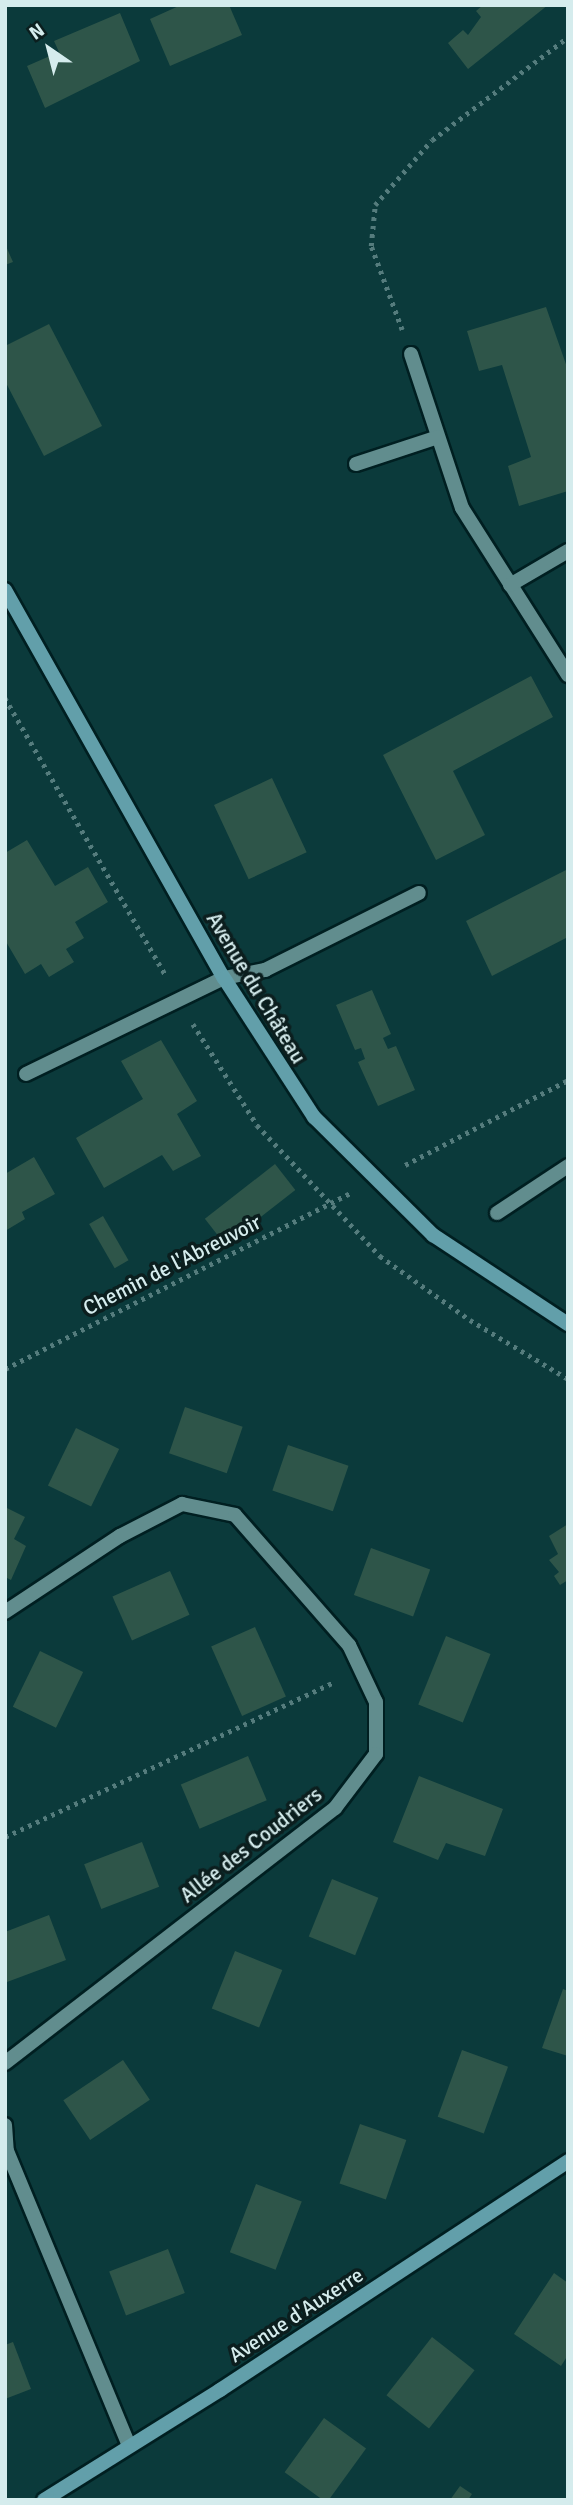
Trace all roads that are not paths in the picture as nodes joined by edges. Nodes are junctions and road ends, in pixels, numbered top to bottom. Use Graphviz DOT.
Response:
graph roads {
  1 [pos="411,354"];
  2 [pos="438,438"];
  3 [pos="356,464"];
  4 [pos="568,551"];
  5 [pos="510,585"];
  6 [pos="5,590"];
  7 [pos="568,675"];
  8 [pos="419,893"];
  9 [pos="224,978"];
  10 [pos="26,1074"];
  11 [pos="568,1166"];
  12 [pos="497,1213"];
  13 [pos="568,1324"];
  14 [pos="5,1612"];
  15 [pos="5,2063"];
  16 [pos="5,2125"];
  17 [pos="568,2161"];
  18 [pos="129,2446"];
  19 [pos="44,2500"];
  1 -- 2 [label="street"];
  2 -- 3 [label="street"];
  2 -- 5 [label="street"];
  4 -- 5 [label="street"];
  5 -- 7 [label="street"];
  6 -- 9 [label="street, Avenue du Château"];
  8 -- 9 [label="street"];
  9 -- 10 [label="street"];
  9 -- 13 [label="street, Avenue du Château"];
  11 -- 12 [label="street"];
  14 -- 15 [label="street, Allée des Coudriers"];
  16 -- 18 [label="street"];
  17 -- 18 [label="street, Avenue d'Auxerre"];
  18 -- 19 [label="street, Avenue d'Auxerre"];
}
